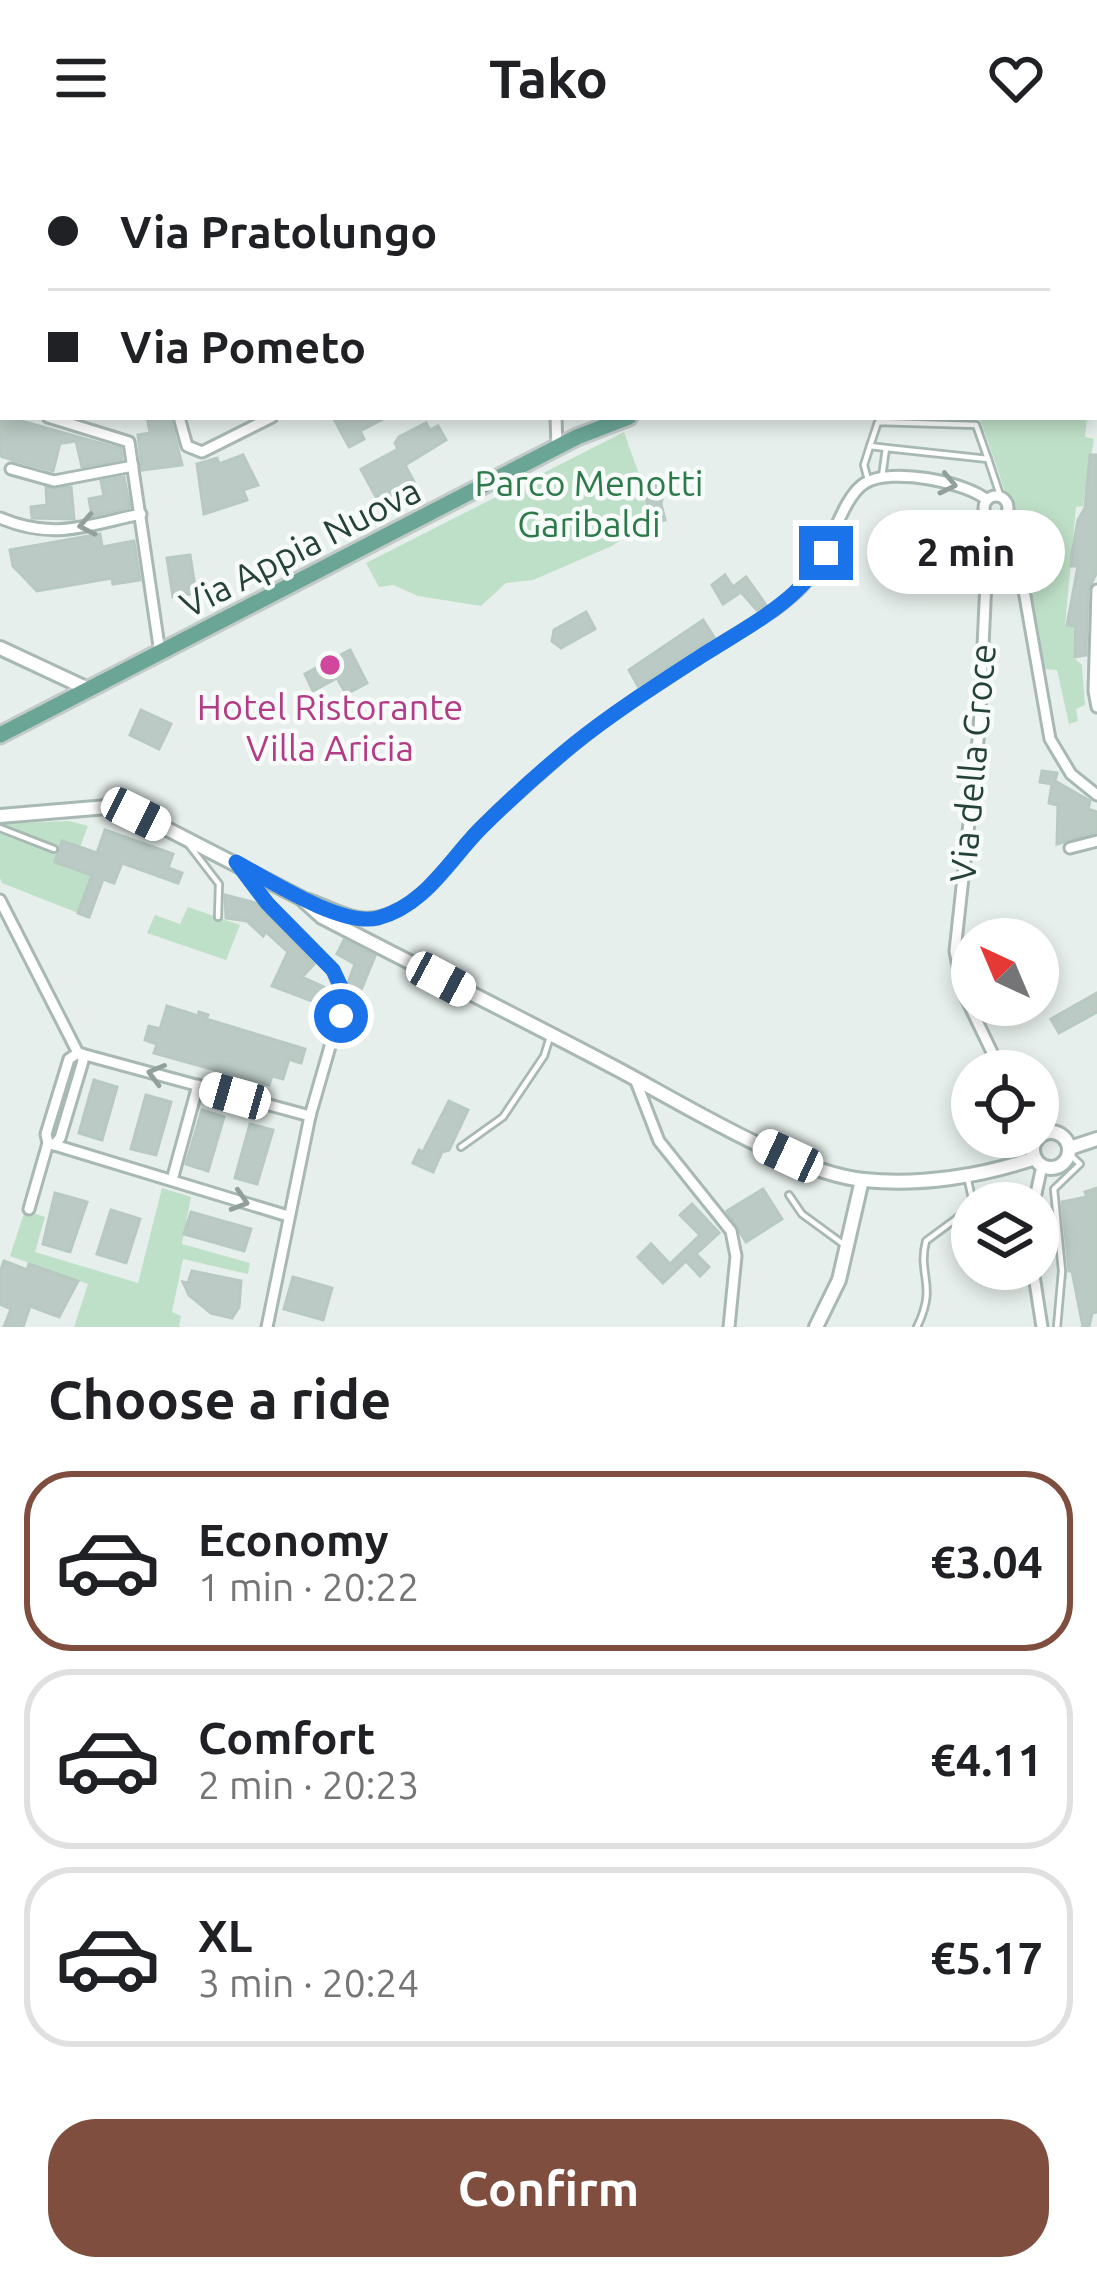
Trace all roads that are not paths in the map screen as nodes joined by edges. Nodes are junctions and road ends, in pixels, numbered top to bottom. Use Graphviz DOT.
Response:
graph roads {
  1 [pos="180,420"];
  2 [pos="266,420"];
  3 [pos="556,420"];
  4 [pos="622,420"];
  5 [pos="88,423"];
  6 [pos="870,446"];
  7 [pos="557,448"];
  8 [pos="886,448"];
  9 [pos="988,459"];
  10 [pos="133,466"];
  11 [pos="11,469"];
  12 [pos="882,477"];
  13 [pos="868,481"];
  14 [pos="1001,498"];
  15 [pos="987,500"];
  16 [pos="1006,512"];
  17 [pos="141,514"];
  18 [pos="0,518"];
  19 [pos="989,518"];
  20 [pos="1097,590"];
  21 [pos="0,648"];
  22 [pos="160,652"];
  23 [pos="54,670"];
  24 [pos="90,691"];
  25 [pos="60,707"];
  26 [pos="1097,707"];
  27 [pos="0,735"];
  28 [pos="1097,796"];
  29 [pos="0,815"];
  30 [pos="0,828"];
  31 [pos="176,833"];
  32 [pos="1097,841"];
  33 [pos="1070,848"];
  34 [pos="54,849"];
  35 [pos="236,862"];
  36 [pos="301,898"];
  37 [pos="0,900"];
  38 [pos="218,917"];
  39 [pos="549,1034"];
  40 [pos="990,1050"];
  41 [pos="80,1054"];
  42 [pos="635,1079"];
  43 [pos="198,1085"];
  44 [pos="310,1116"];
  45 [pos="1059,1136"];
  46 [pos="1097,1139"];
  47 [pos="51,1144"];
  48 [pos="461,1147"];
  49 [pos="1069,1151"];
  50 [pos="1008,1158"];
  51 [pos="1049,1158"];
  52 [pos="967,1176"];
  53 [pos="172,1180"];
  54 [pos="862,1180"];
  55 [pos="968,1182"];
  56 [pos="789,1196"];
  57 [pos="29,1209"];
  58 [pos="288,1216"];
  59 [pos="951,1222"];
  60 [pos="848,1247"];
  61 [pos="1036,1290"];
  62 [pos="267,1327"];
  63 [pos="729,1327"];
  64 [pos="816,1327"];
  65 [pos="917,1327"];
  66 [pos="1042,1327"];
  67 [pos="1057,1327"];
  1 -- 2 [label="street"];
  3 -- 7 [label="street"];
  4 -- 7 [label="main road, Via Appia Nuova"];
  5 -- 10 [label="street"];
  6 -- 8 [label="lane"];
  6 -- 9 [label="lane"];
  6 -- 13 [label="lane"];
  7 -- 22 [label="main road, Via Appia Nuova"];
  8 -- 9 [label="lane"];
  8 -- 12 [label="lane"];
  9 -- 14 [label="lane"];
  10 -- 11 [label="street"];
  10 -- 17 [label="street"];
  12 -- 13 [label="street"];
  12 -- 15 [label="street, one-way"];
  13 -- 36 [label="street"];
  14 -- 15 [label="street"];
  14 -- 16 [label="street"];
  15 -- 19 [label="street"];
  16 -- 19 [label="street"];
  16 -- 28 [label="street, Via della Croce"];
  17 -- 18 [label="street, one-way"];
  17 -- 22 [label="street"];
  19 -- 40 [label="street, Via della Croce"];
  20 -- 26 [label="street"];
  21 -- 23 [label="street"];
  22 -- 24 [label="main road, Via Appia Nuova"];
  23 -- 24 [label="street"];
  23 -- 25 [label="street"];
  24 -- 25 [label="main road, Via Appia Nuova"];
  25 -- 27 [label="main road, Via Appia Nuova"];
  29 -- 31 [label="street"];
  30 -- 34 [label="lane"];
  31 -- 35 [label="street"];
  31 -- 38 [label="lane"];
  32 -- 33 [label="street"];
  35 -- 36 [label="street"];
  35 -- 44 [label="street"];
  36 -- 39 [label="street"];
  37 -- 41 [label="street"];
  39 -- 42 [label="street"];
  39 -- 48 [label="lane"];
  43 -- 41 [label="street, one-way"];
  41 -- 47 [label="street"];
  42 -- 54 [label="street"];
  42 -- 63 [label="street"];
  43 -- 44 [label="street"];
  43 -- 53 [label="street"];
  44 -- 58 [label="street"];
  45 -- 49 [label="street"];
  46 -- 49 [label="street"];
  47 -- 53 [label="street"];
  47 -- 57 [label="street"];
  49 -- 51 [label="street"];
  49 -- 67 [label="lane"];
  50 -- 52 [label="street"];
  52 -- 54 [label="street"];
  52 -- 55 [label="lane"];
  53 -- 58 [label="street, one-way"];
  54 -- 60 [label="street"];
  56 -- 60 [label="lane"];
  58 -- 62 [label="street"];
  59 -- 65 [label="lane"];
  60 -- 64 [label="street"];
  61 -- 66 [label="street"];
}
